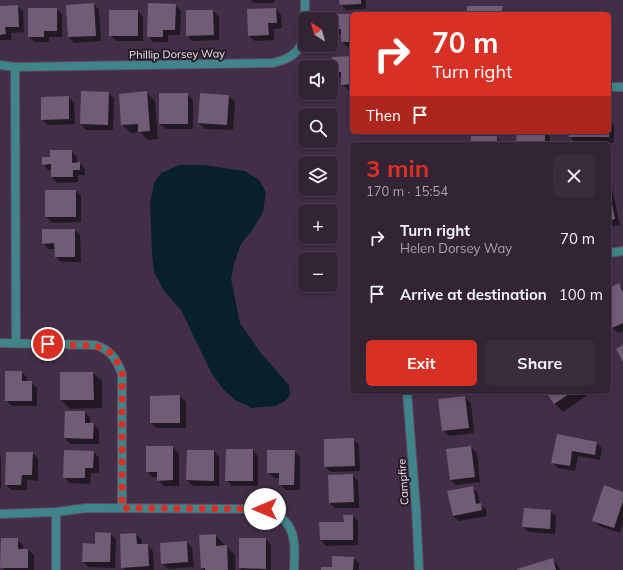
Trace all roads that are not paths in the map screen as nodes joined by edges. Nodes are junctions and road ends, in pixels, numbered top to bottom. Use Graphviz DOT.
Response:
graph roads {
  1 [pos="304,0"];
  2 [pos="0,66"];
  3 [pos="15,67"];
  4 [pos="611,87"];
  5 [pos="623,87"];
  6 [pos="623,251"];
  7 [pos="611,253"];
  8 [pos="0,343"];
  9 [pos="16,343"];
  10 [pos="407,394"];
  11 [pos="122,508"];
  12 [pos="56,512"];
  13 [pos="0,514"];
  14 [pos="56,570"];
  15 [pos="294,570"];
  16 [pos="418,570"];
  1 -- 3 [label="street, Phillip Dorsey Way"];
  2 -- 3 [label="street, Phillip Dorsey Way"];
  3 -- 9 [label="street"];
  4 -- 5 [label="street"];
  6 -- 7 [label="street"];
  8 -- 9 [label="street"];
  9 -- 11 [label="street"];
  10 -- 16 [label="street, Campfire"];
  11 -- 12 [label="street"];
  11 -- 15 [label="street"];
  12 -- 13 [label="street"];
  12 -- 14 [label="street"];
}
